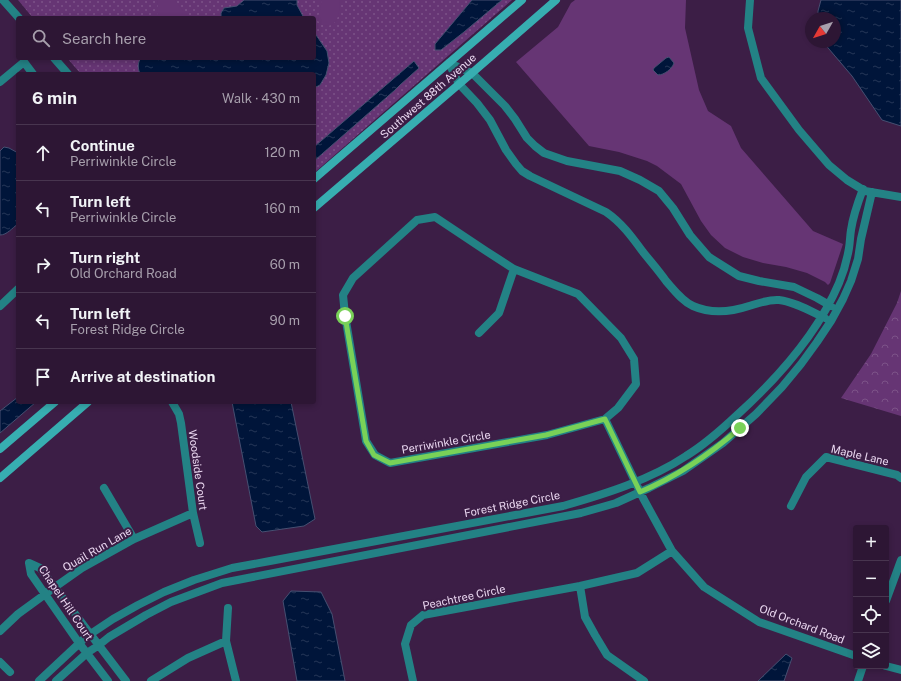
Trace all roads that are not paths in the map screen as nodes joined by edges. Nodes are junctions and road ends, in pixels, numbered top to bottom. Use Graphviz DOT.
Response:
graph roads {
  1 [pos="3,0"];
  2 [pos="522,0"];
  3 [pos="556,0"];
  4 [pos="750,0"];
  5 [pos="17,16"];
  6 [pos="56,60"];
  7 [pos="450,63"];
  8 [pos="32,72"];
  9 [pos="66,72"];
  10 [pos="472,73"];
  11 [pos="0,82"];
  12 [pos="459,84"];
  13 [pos="316,177"];
  14 [pos="863,189"];
  15 [pos="872,192"];
  16 [pos="901,197"];
  17 [pos="316,206"];
  18 [pos="514,269"];
  19 [pos="16,291"];
  20 [pos="828,304"];
  21 [pos="0,306"];
  22 [pos="837,310"];
  23 [pos="821,316"];
  24 [pos="831,321"];
  25 [pos="479,333"];
  26 [pos="53,404"];
  27 [pos="86,404"];
  28 [pos="173,404"];
  29 [pos="605,419"];
  30 [pos="0,449"];
  31 [pos="0,478"];
  32 [pos="901,478"];
  33 [pos="636,481"];
  34 [pos="104,488"];
  35 [pos="640,492"];
  36 [pos="791,506"];
  37 [pos="193,513"];
  38 [pos="134,540"];
  39 [pos="200,543"];
  40 [pos="672,551"];
  41 [pos="901,560"];
  42 [pos="580,586"];
  43 [pos="55,587"];
  44 [pos="45,594"];
  45 [pos="887,597"];
  46 [pos="228,608"];
  47 [pos="0,631"];
  48 [pos="91,634"];
  49 [pos="226,642"];
  50 [pos="79,643"];
  51 [pos="99,645"];
  52 [pos="87,653"];
  53 [pos="853,655"];
  54 [pos="0,662"];
  55 [pos="889,667"];
  56 [pos="862,669"];
  57 [pos="901,670"];
  58 [pos="10,672"];
  59 [pos="39,681"];
  60 [pos="56,681"];
  61 [pos="108,681"];
  62 [pos="126,681"];
  63 [pos="151,681"];
  64 [pos="236,681"];
  65 [pos="413,681"];
  66 [pos="644,681"];
  67 [pos="858,681"];
  1 -- 5 [label="street"];
  2 -- 7 [label="main road, Southwest 88th Avenue"];
  3 -- 10 [label="main road, Southwest 88th Avenue"];
  4 -- 14 [label="street"];
  6 -- 9 [label="street"];
  7 -- 10 [label="street"];
  7 -- 12 [label="street"];
  7 -- 13 [label="main road, Southwest 88th Avenue"];
  8 -- 11 [label="street"];
  10 -- 12 [label="main road, Southwest 88th Avenue"];
  10 -- 20 [label="street"];
  12 -- 17 [label="main road, Southwest 88th Avenue"];
  12 -- 23 [label="street"];
  14 -- 15 [label="street"];
  14 -- 20 [label="street, Forest Ridge Circle"];
  15 -- 16 [label="street"];
  15 -- 22 [label="street, Forest Ridge Circle"];
  18 -- 25 [label="street"];
  18 -- 29 [label="street, Perriwinkle Circle"];
  18 -- 29 [label="street, Perriwinkle Circle"];
  19 -- 21 [label="street"];
  20 -- 22 [label="street"];
  20 -- 23 [label="street, Forest Ridge Circle"];
  22 -- 24 [label="street, Forest Ridge Circle"];
  23 -- 24 [label="street"];
  23 -- 33 [label="street, Forest Ridge Circle"];
  24 -- 35 [label="street, Forest Ridge Circle"];
  26 -- 30 [label="main road"];
  27 -- 31 [label="main road"];
  28 -- 37 [label="street, Woodside Court"];
  29 -- 33 [label="street, Old Orchard Road"];
  32 -- 36 [label="street, Maple Lane"];
  33 -- 35 [label="street, Old Orchard Road"];
  33 -- 48 [label="street, Forest Ridge Circle"];
  34 -- 38 [label="street"];
  35 -- 40 [label="street, Old Orchard Road"];
  35 -- 51 [label="street, Forest Ridge Circle"];
  37 -- 38 [label="street, Quail Run Lane"];
  37 -- 39 [label="street, Woodside Court"];
  38 -- 43 [label="street, Quail Run Lane"];
  40 -- 42 [label="street, Peachtree Circle"];
  40 -- 53 [label="street, Old Orchard Road"];
  41 -- 45 [label="street"];
  42 -- 65 [label="street, Peachtree Circle"];
  42 -- 66 [label="street"];
  43 -- 44 [label="street, Quail Run Lane"];
  43 -- 44 [label="street, Chapel Hill Court"];
  43 -- 48 [label="street, Chapel Hill Court"];
  44 -- 47 [label="street, Quail Run Lane"];
  44 -- 50 [label="street, Chapel Hill Court"];
  46 -- 49 [label="street"];
  48 -- 50 [label="street, Forest Ridge Circle"];
  48 -- 51 [label="street, Chapel Hill Court"];
  49 -- 63 [label="street"];
  49 -- 64 [label="street"];
  50 -- 52 [label="street, Chapel Hill Court"];
  50 -- 59 [label="street, Forest Ridge Circle"];
  51 -- 52 [label="street, Forest Ridge Circle"];
  51 -- 62 [label="street, Chapel Hill Court"];
  52 -- 60 [label="street, Forest Ridge Circle"];
  52 -- 61 [label="street, Chapel Hill Court"];
  54 -- 58 [label="street"];
  55 -- 57 [label="street"];
  56 -- 67 [label="street"];
}
